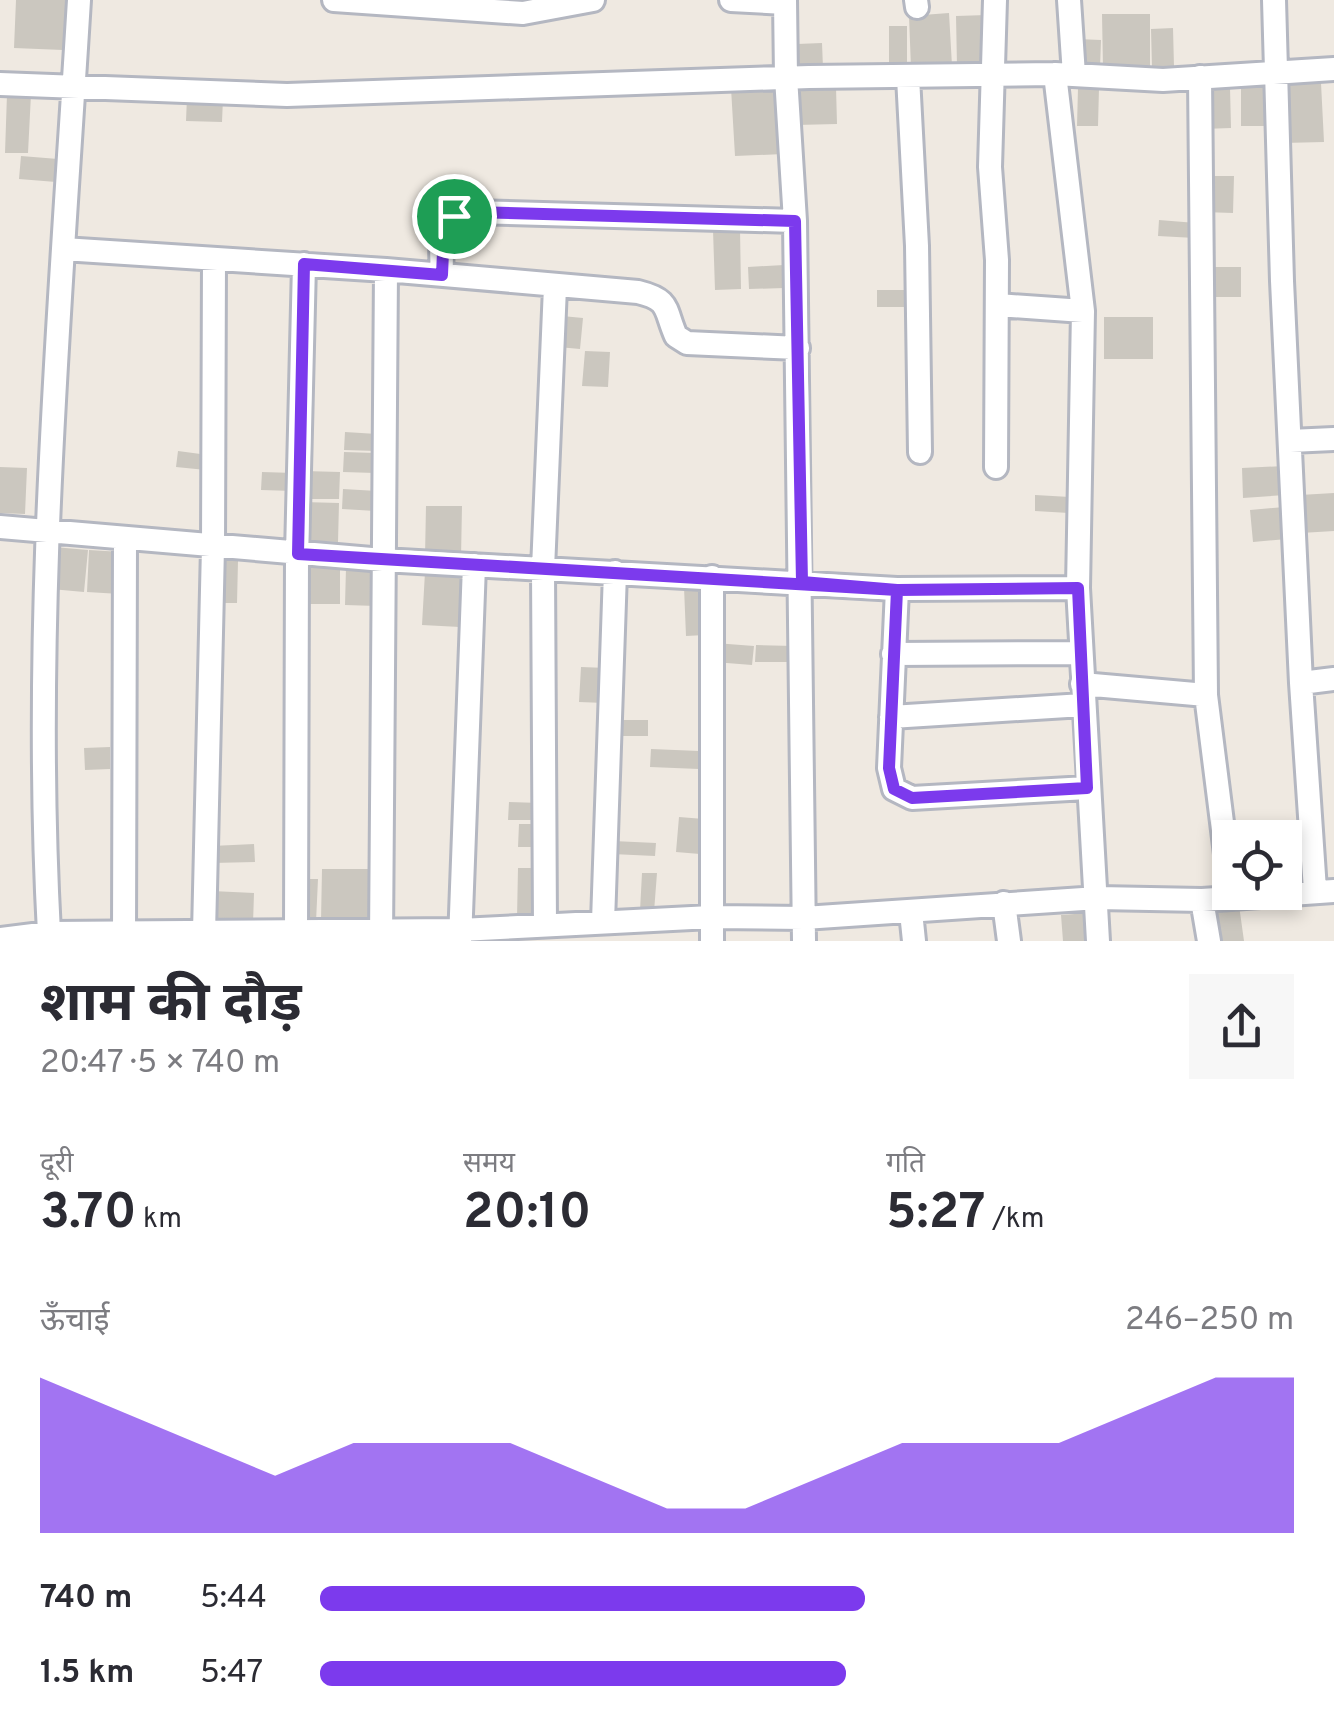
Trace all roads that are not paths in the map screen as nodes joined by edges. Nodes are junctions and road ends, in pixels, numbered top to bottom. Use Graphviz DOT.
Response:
graph roads {
  1 [pos="79,0"];
  2 [pos="334,0"];
  3 [pos="593,0"];
  4 [pos="731,0"];
  5 [pos="995,0"];
  6 [pos="1070,0"];
  7 [pos="1274,0"];
  8 [pos="785,1"];
  9 [pos="1334,69"];
  10 [pos="1277,72"];
  11 [pos="994,75"];
  12 [pos="1064,75"];
  13 [pos="786,77"];
  14 [pos="908,77"];
  15 [pos="1200,77"];
  16 [pos="0,84"];
  17 [pos="74,89"];
  18 [pos="795,221"];
  19 [pos="63,249"];
  20 [pos="214,259"];
  21 [pos="304,264"];
  22 [pos="386,270"];
  23 [pos="442,275"];
  24 [pos="555,287"];
  25 [pos="997,305"];
  26 [pos="1084,311"];
  27 [pos="798,348"];
  28 [pos="1334,439"];
  29 [pos="1290,441"];
  30 [pos="920,452"];
  31 [pos="996,467"];
  32 [pos="0,527"];
  33 [pos="46,532"];
  34 [pos="124,540"];
  35 [pos="213,547"];
  36 [pos="298,554"];
  37 [pos="383,560"];
  38 [pos="474,565"];
  39 [pos="542,569"];
  40 [pos="615,572"];
  41 [pos="712,577"];
  42 [pos="802,582"];
  43 [pos="1078,588"];
  44 [pos="897,590"];
  45 [pos="1081,653"];
  46 [pos="894,654"];
  47 [pos="1334,679"];
  48 [pos="1300,683"];
  49 [pos="1083,694"];
  50 [pos="1206,695"];
  51 [pos="891,717"];
  52 [pos="1087,788"];
  53 [pos="1222,820"];
  54 [pos="1325,891"];
  55 [pos="1212,897"];
  56 [pos="1098,898"];
  57 [pos="1202,900"];
  58 [pos="1004,903"];
  59 [pos="911,912"];
  60 [pos="710,917"];
  61 [pos="603,922"];
  62 [pos="546,925"];
  63 [pos="804,929"];
  64 [pos="648,930"];
  65 [pos="296,932"];
  66 [pos="571,932"];
  67 [pos="49,933"];
  68 [pos="204,934"];
  69 [pos="381,936"];
  70 [pos="460,936"];
  71 [pos="124,938"];
  72 [pos="6,939"];
  73 [pos="712,941"];
  74 [pos="914,941"];
  75 [pos="1009,941"];
  76 [pos="1098,941"];
  77 [pos="1208,941"];
  1 -- 17 [label="street"];
  2 -- 3 [label="street"];
  4 -- 8 [label="street"];
  5 -- 11 [label="street"];
  6 -- 12 [label="street"];
  7 -- 10 [label="street"];
  8 -- 13 [label="street"];
  9 -- 10 [label="street"];
  10 -- 15 [label="street"];
  10 -- 29 [label="street"];
  11 -- 12 [label="street"];
  11 -- 14 [label="street"];
  11 -- 25 [label="street"];
  12 -- 15 [label="street"];
  12 -- 26 [label="street"];
  13 -- 14 [label="street"];
  13 -- 17 [label="street"];
  13 -- 18 [label="street"];
  14 -- 30 [label="street"];
  15 -- 50 [label="street"];
  16 -- 17 [label="street"];
  17 -- 19 [label="street"];
  18 -- 23 [label="street"];
  18 -- 27 [label="street"];
  19 -- 20 [label="street"];
  19 -- 33 [label="street"];
  20 -- 21 [label="street"];
  20 -- 35 [label="street"];
  21 -- 22 [label="street"];
  21 -- 36 [label="street"];
  22 -- 23 [label="street"];
  22 -- 37 [label="street"];
  23 -- 24 [label="street"];
  24 -- 27 [label="street"];
  24 -- 39 [label="street"];
  25 -- 26 [label="street"];
  25 -- 31 [label="street"];
  26 -- 43 [label="street"];
  27 -- 42 [label="street"];
  28 -- 29 [label="street"];
  29 -- 48 [label="street"];
  32 -- 33 [label="street"];
  33 -- 34 [label="street"];
  33 -- 67 [label="street"];
  34 -- 35 [label="street"];
  34 -- 71 [label="street"];
  35 -- 36 [label="street"];
  35 -- 68 [label="street"];
  36 -- 37 [label="street"];
  36 -- 65 [label="street"];
  37 -- 38 [label="street"];
  37 -- 69 [label="street"];
  38 -- 39 [label="street"];
  38 -- 70 [label="street"];
  39 -- 40 [label="street"];
  39 -- 62 [label="street"];
  40 -- 41 [label="street"];
  40 -- 61 [label="street"];
  41 -- 42 [label="street"];
  41 -- 60 [label="street"];
  42 -- 44 [label="street"];
  42 -- 63 [label="street"];
  43 -- 44 [label="street"];
  43 -- 45 [label="street"];
  44 -- 46 [label="street"];
  45 -- 46 [label="street"];
  45 -- 49 [label="street"];
  46 -- 51 [label="street"];
  47 -- 48 [label="street"];
  48 -- 54 [label="street"];
  49 -- 50 [label="street"];
  49 -- 51 [label="street"];
  49 -- 52 [label="street"];
  50 -- 53 [label="street"];
  51 -- 52 [label="street"];
  52 -- 56 [label="street"];
  55 -- 57 [label="street"];
  56 -- 57 [label="street"];
  56 -- 58 [label="street"];
  56 -- 76 [label="street"];
  57 -- 77 [label="street"];
  58 -- 59 [label="street"];
  58 -- 75 [label="street"];
  59 -- 63 [label="street"];
  59 -- 74 [label="street"];
  60 -- 63 [label="street"];
  60 -- 64 [label="street"];
  60 -- 73 [label="street"];
  61 -- 64 [label="street"];
  61 -- 66 [label="street"];
  62 -- 66 [label="street"];
  62 -- 70 [label="street"];
  65 -- 68 [label="street"];
  65 -- 69 [label="street"];
  67 -- 71 [label="street"];
  67 -- 72 [label="street"];
  68 -- 71 [label="street"];
  69 -- 70 [label="street"];
}
